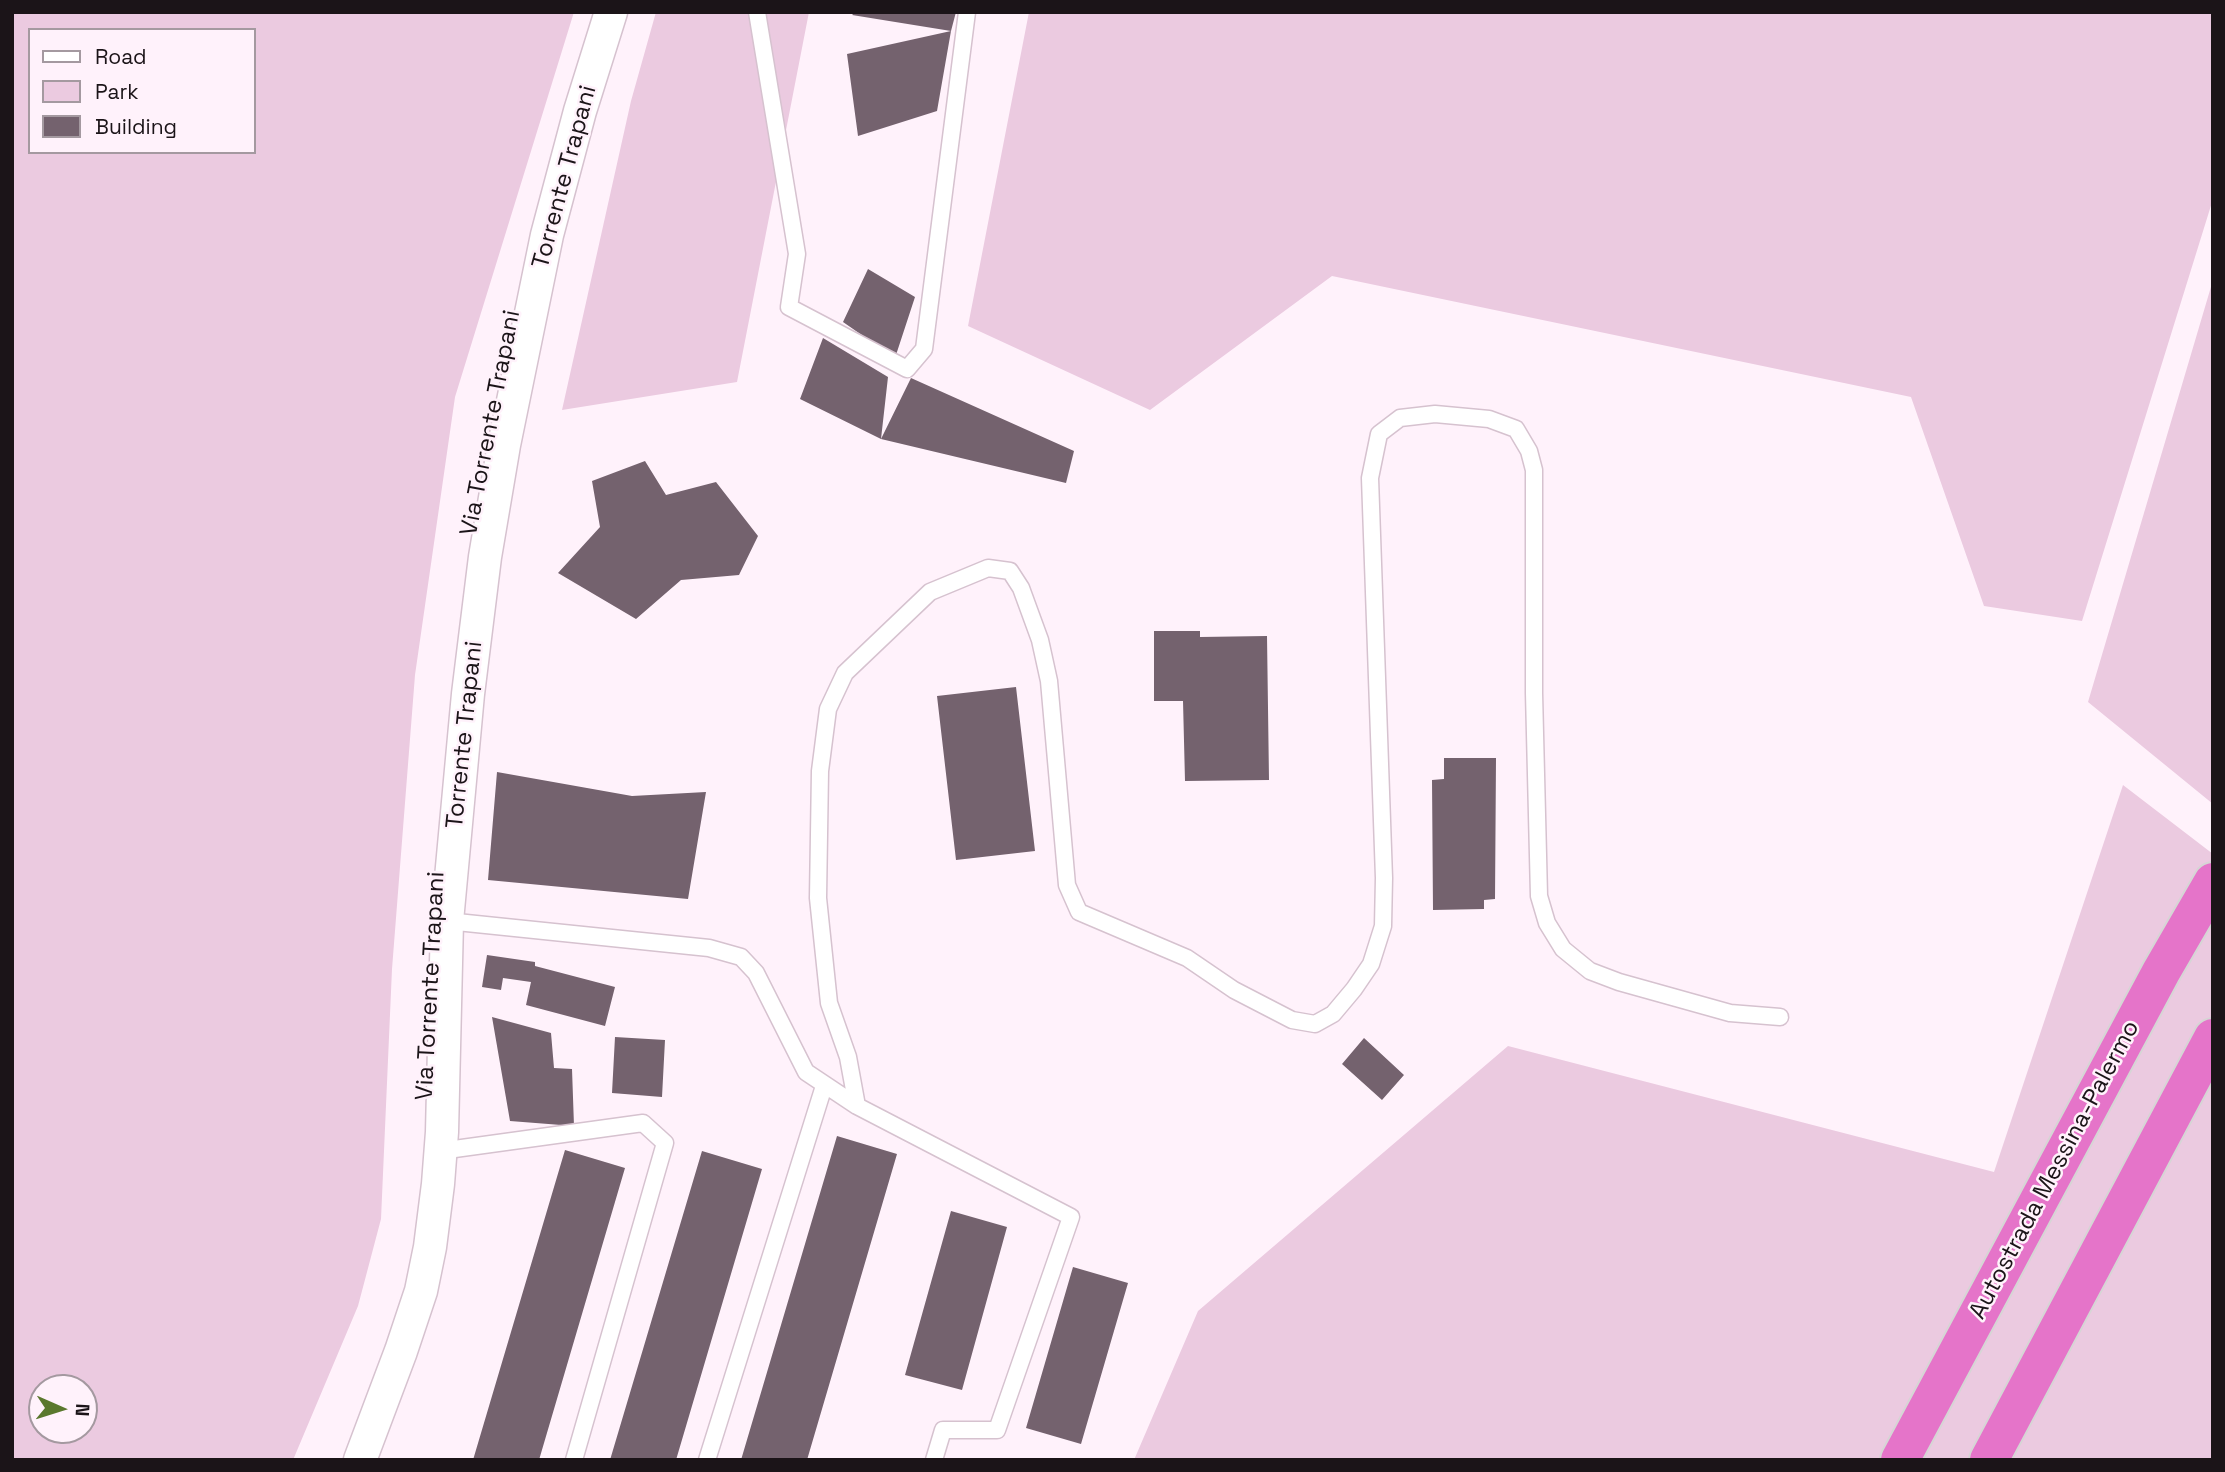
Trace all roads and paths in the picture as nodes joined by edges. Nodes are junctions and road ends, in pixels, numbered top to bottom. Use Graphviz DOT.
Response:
graph roads {
  1 [pos="591,12"];
  2 [pos="611,12"];
  3 [pos="757,12"];
  4 [pos="967,12"];
  5 [pos="2213,882"];
  6 [pos="447,921"];
  7 [pos="1780,1017"];
  8 [pos="2213,1038"];
  9 [pos="824,1086"];
  10 [pos="857,1106"];
  11 [pos="440,1151"];
  12 [pos="344,1460"];
  13 [pos="360,1460"];
  14 [pos="574,1460"];
  15 [pos="707,1460"];
  16 [pos="934,1460"];
  17 [pos="1900,1460"];
  18 [pos="1989,1460"];
  1 -- 12 [label="street, Via Torrente Trapani"];
  2 -- 6 [label="street, Torrente Trapani"];
  3 -- 4 [label="lane"];
  5 -- 17 [label="highway, Autostrada Messina-Palermo"];
  6 -- 9 [label="lane"];
  6 -- 11 [label="street, Torrente Trapani"];
  7 -- 10 [label="lane"];
  8 -- 18 [label="highway"];
  9 -- 10 [label="lane"];
  9 -- 15 [label="lane"];
  10 -- 16 [label="lane"];
  11 -- 13 [label="street, Torrente Trapani"];
  11 -- 14 [label="lane"];
}
